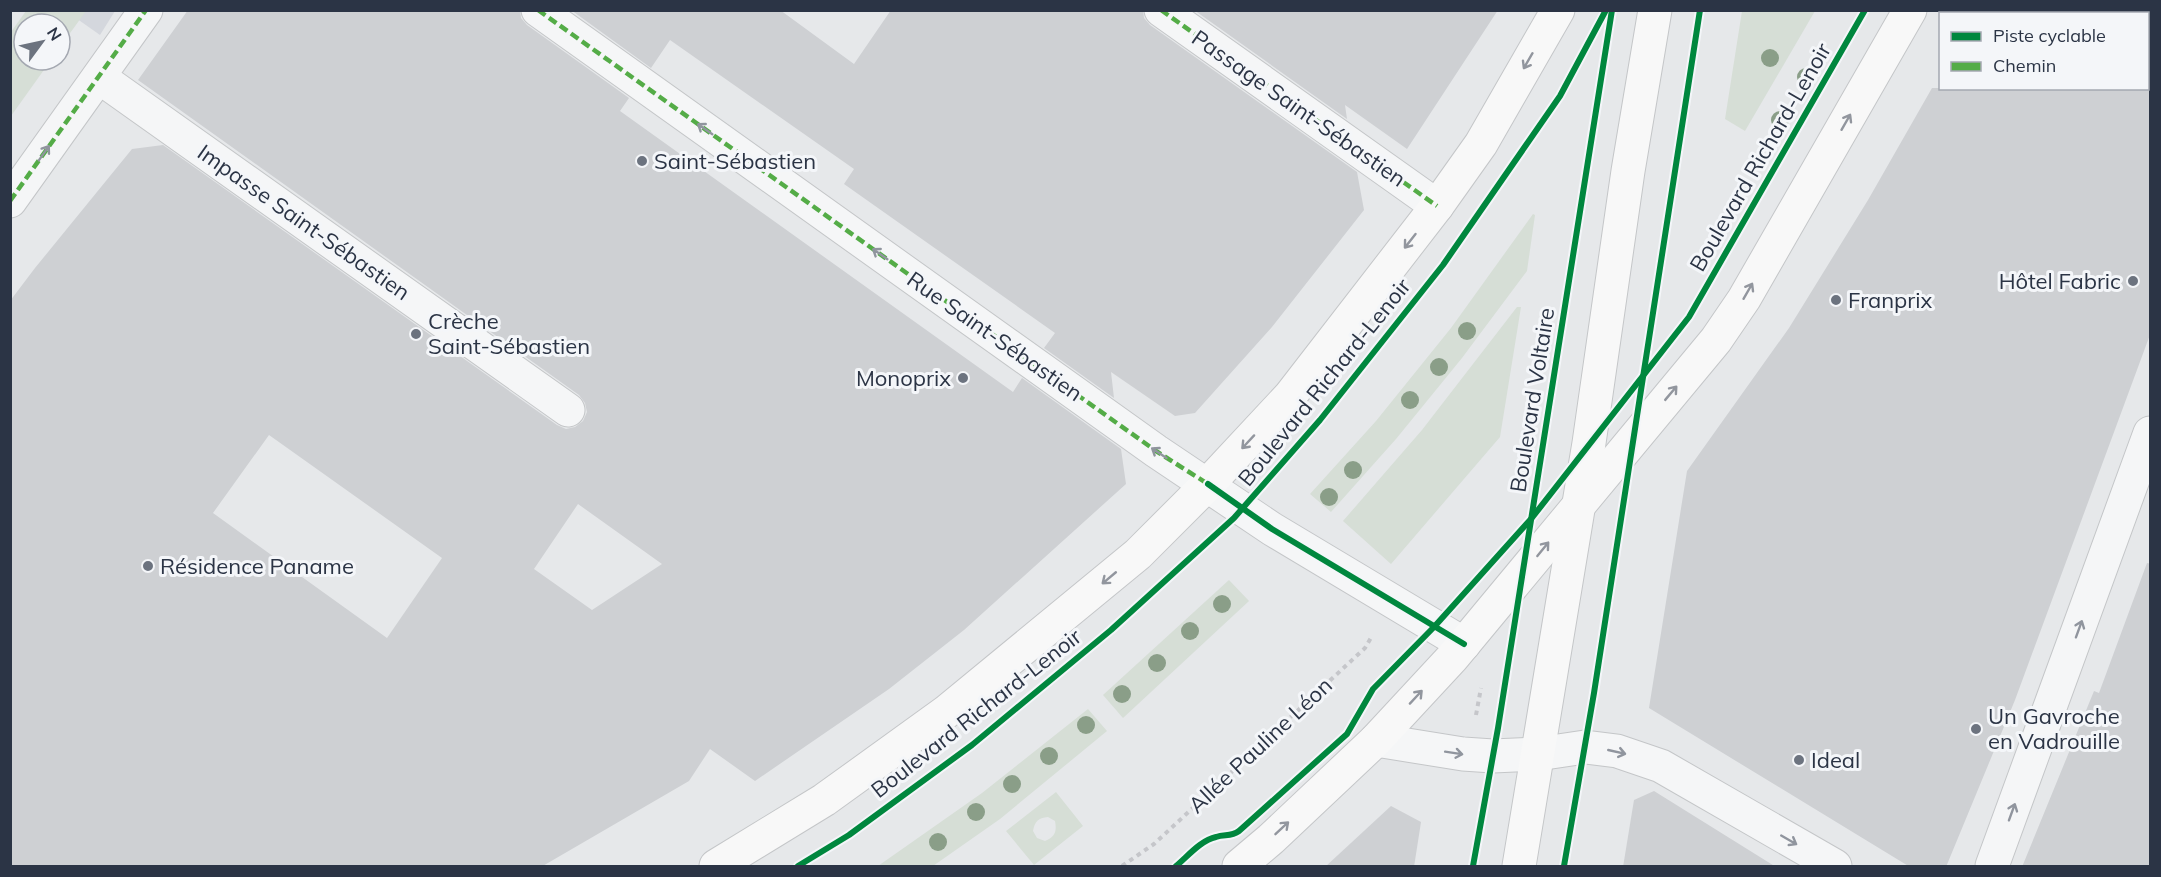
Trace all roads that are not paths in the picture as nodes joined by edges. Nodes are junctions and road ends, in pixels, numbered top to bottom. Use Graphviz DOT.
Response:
graph roads {
  1 [pos="146,10"];
  2 [pos="538,10"];
  3 [pos="1161,10"];
  4 [pos="1558,10"];
  5 [pos="1655,10"];
  6 [pos="1910,10"];
  7 [pos="99,77"];
  8 [pos="10,201"];
  9 [pos="1437,207"];
  10 [pos="568,410"];
  11 [pos="2151,433"];
  12 [pos="1208,484"];
  13 [pos="1579,506"];
  14 [pos="1464,644"];
  15 [pos="1376,740"];
  16 [pos="1538,754"];
  17 [pos="716,867"];
  18 [pos="1239,867"];
  19 [pos="1519,867"];
  20 [pos="1835,867"];
  21 [pos="1992,867"];
  1 -- 7 [label="street"];
  12 -- 2 [label="street, Rue Saint-Sébastien, one-way"];
  3 -- 9 [label="street, Passage Saint-Sébastien"];
  4 -- 9 [label="street, Boulevard Richard-Lenoir, one-way"];
  5 -- 13 [label="street"];
  13 -- 6 [label="street, one-way"];
  8 -- 7 [label="street, one-way"];
  7 -- 10 [label="street, Impasse Saint-Sébastien"];
  9 -- 12 [label="street, Boulevard Richard-Lenoir, one-way"];
  21 -- 11 [label="street, one-way"];
  12 -- 14 [label="street, Rue Saint-Sébastien"];
  12 -- 17 [label="street, Boulevard Richard-Lenoir, one-way"];
  14 -- 13 [label="street, one-way"];
  13 -- 16 [label="street"];
  15 -- 14 [label="street, one-way"];
  15 -- 16 [label="street, one-way"];
  18 -- 15 [label="street, one-way"];
  16 -- 19 [label="street"];
  16 -- 20 [label="street, one-way"];
}
